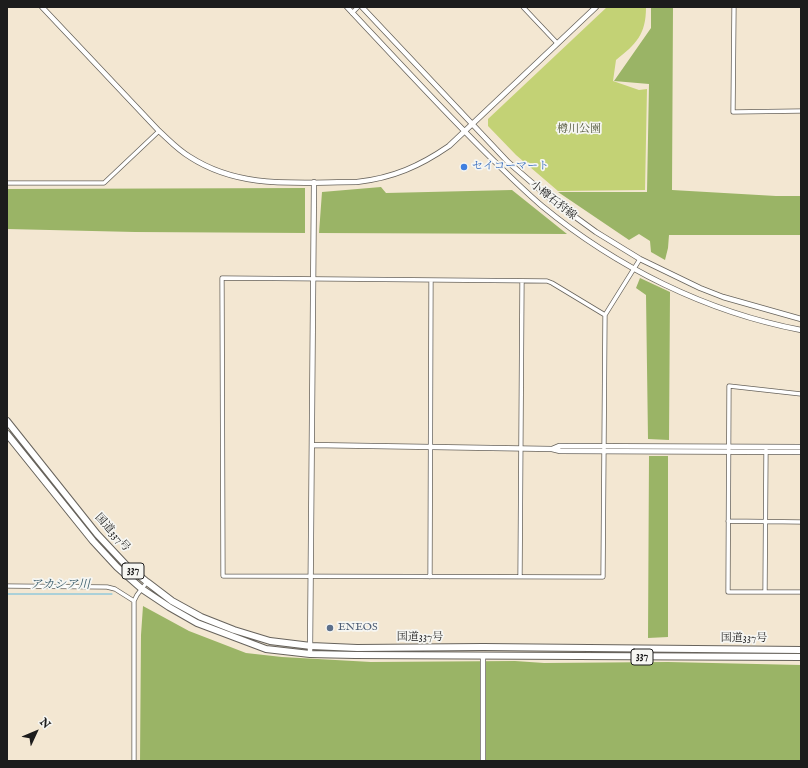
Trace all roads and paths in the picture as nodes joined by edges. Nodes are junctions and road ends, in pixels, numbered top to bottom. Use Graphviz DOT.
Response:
graph roads {
  1 [pos="42,7"];
  2 [pos="347,7"];
  3 [pos="358,7"];
  4 [pos="362,7"];
  5 [pos="523,7"];
  6 [pos="596,7"];
  7 [pos="734,7"];
  8 [pos="352,13"];
  9 [pos="557,43"];
  10 [pos="801,111"];
  11 [pos="472,124"];
  12 [pos="159,131"];
  13 [pos="464,131"];
  14 [pos="314,182"];
  15 [pos="7,183"];
  16 [pos="640,259"];
  17 [pos="634,268"];
  18 [pos="313,279"];
  19 [pos="431,280"];
  20 [pos="522,281"];
  21 [pos="605,315"];
  22 [pos="801,319"];
  23 [pos="801,330"];
  24 [pos="801,394"];
  25 [pos="7,421"];
  26 [pos="7,434"];
  27 [pos="312,445"];
  28 [pos="430,447"];
  29 [pos="801,447"];
  30 [pos="521,448"];
  31 [pos="605,449"];
  32 [pos="728,449"];
  33 [pos="766,449"];
  34 [pos="801,452"];
  35 [pos="728,521"];
  36 [pos="766,521"];
  37 [pos="801,522"];
  38 [pos="311,575"];
  39 [pos="430,577"];
  40 [pos="520,577"];
  41 [pos="147,582"];
  42 [pos="7,586"];
  43 [pos="142,589"];
  44 [pos="765,592"];
  45 [pos="801,592"];
  46 [pos="134,601"];
  47 [pos="311,646"];
  48 [pos="483,647"];
  49 [pos="801,650"];
  50 [pos="310,654"];
  51 [pos="483,656"];
  52 [pos="801,657"];
  53 [pos="134,761"];
  54 [pos="483,761"];
  1 -- 12 [label="street"];
  2 -- 8 [label="street, 小樽石狩線"];
  3 -- 8 [label="street"];
  4 -- 11 [label="street, 小樽石狩線"];
  5 -- 9 [label="street"];
  6 -- 9 [label="street"];
  7 -- 10 [label="street"];
  8 -- 13 [label="street, 小樽石狩線"];
  9 -- 11 [label="street"];
  11 -- 13 [label="street"];
  11 -- 16 [label="street, 小樽石狩線"];
  12 -- 14 [label="street"];
  12 -- 15 [label="street"];
  13 -- 14 [label="street"];
  13 -- 17 [label="street, 小樽石狩線"];
  14 -- 18 [label="street"];
  16 -- 17 [label="street"];
  16 -- 22 [label="street, 小樽石狩線"];
  17 -- 21 [label="street"];
  17 -- 23 [label="street, 小樽石狩線"];
  18 -- 19 [label="street"];
  18 -- 27 [label="street"];
  18 -- 38 [label="street"];
  19 -- 20 [label="street"];
  19 -- 28 [label="street"];
  20 -- 21 [label="street"];
  20 -- 30 [label="street"];
  21 -- 31 [label="street"];
  24 -- 32 [label="street"];
  25 -- 41 [label="highway, 国道337号 / 337"];
  26 -- 43 [label="highway, 国道337号 / 337"];
  27 -- 28 [label="street"];
  27 -- 38 [label="street"];
  28 -- 30 [label="street"];
  28 -- 39 [label="street"];
  29 -- 33 [label="street"];
  30 -- 31 [label="street"];
  30 -- 40 [label="street"];
  31 -- 32 [label="street"];
  31 -- 40 [label="street"];
  32 -- 33 [label="street"];
  32 -- 35 [label="street"];
  33 -- 34 [label="street"];
  33 -- 36 [label="street"];
  35 -- 36 [label="street"];
  35 -- 44 [label="street"];
  36 -- 37 [label="street"];
  36 -- 44 [label="street"];
  38 -- 39 [label="street"];
  38 -- 47 [label="street"];
  39 -- 40 [label="street"];
  41 -- 43 [label="street"];
  41 -- 47 [label="highway, 国道337号 / 337"];
  42 -- 46 [label="street"];
  43 -- 46 [label="street"];
  43 -- 50 [label="highway, 国道337号 / 337"];
  44 -- 45 [label="street"];
  46 -- 53 [label="street"];
  47 -- 48 [label="highway, 国道337号 / 337"];
  47 -- 50 [label="street"];
  48 -- 49 [label="highway, 国道337号 / 337"];
  48 -- 51 [label="street"];
  50 -- 51 [label="highway, 国道337号 / 337"];
  51 -- 52 [label="highway, 国道337号 / 337"];
  51 -- 54 [label="street"];
}
